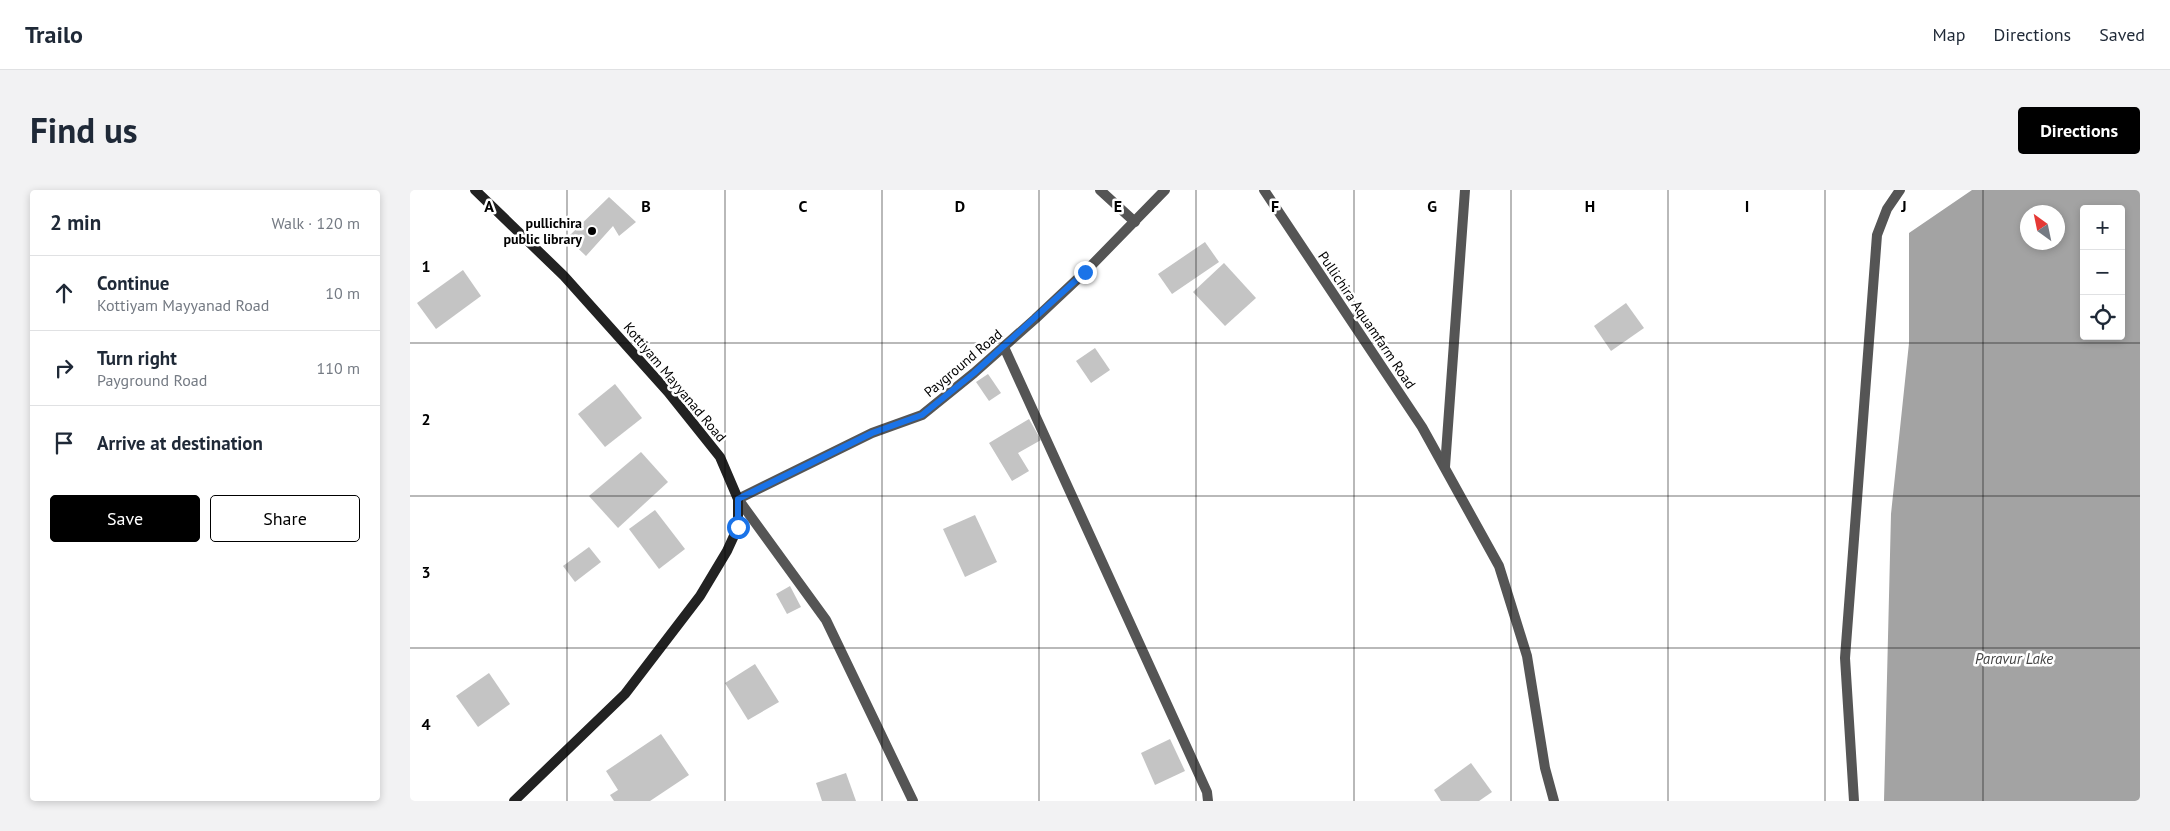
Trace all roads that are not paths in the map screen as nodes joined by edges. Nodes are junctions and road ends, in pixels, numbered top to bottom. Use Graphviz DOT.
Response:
graph roads {
  1 [pos="475,190"];
  2 [pos="1100,190"];
  3 [pos="1165,190"];
  4 [pos="1264,190"];
  5 [pos="1465,190"];
  6 [pos="1900,190"];
  7 [pos="1135,222"];
  8 [pos="1004,347"];
  9 [pos="1445,468"];
  10 [pos="738,499"];
  11 [pos="514,801"];
  12 [pos="913,801"];
  13 [pos="1208,801"];
  14 [pos="1554,801"];
  15 [pos="1854,801"];
  1 -- 10 [label="main road, Kottiyam Mayyanad Road"];
  2 -- 7 [label="street"];
  3 -- 7 [label="street, Payground Road"];
  4 -- 9 [label="street, Pullichira Aquamfarm Road"];
  5 -- 9 [label="street"];
  6 -- 15 [label="street"];
  7 -- 8 [label="street, Payground Road"];
  8 -- 10 [label="street, Payground Road"];
  8 -- 13 [label="street"];
  9 -- 14 [label="street, Pullichira Aquamfarm Road"];
  10 -- 11 [label="main road, Kottiyam Mayyanad Road"];
  10 -- 12 [label="street"];
}
